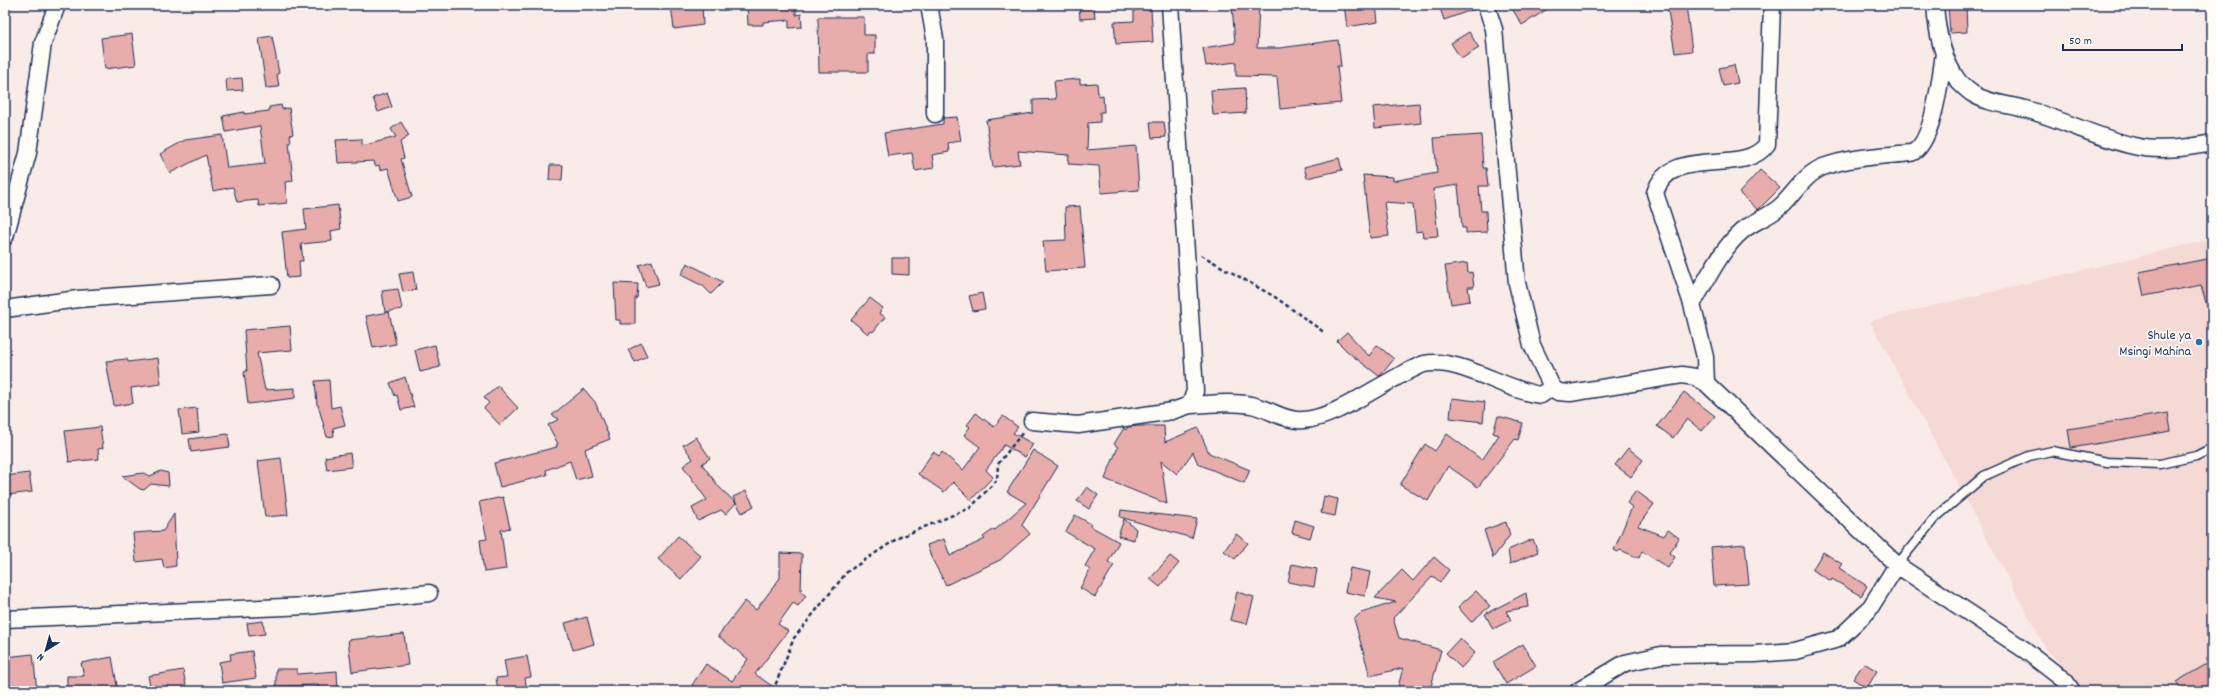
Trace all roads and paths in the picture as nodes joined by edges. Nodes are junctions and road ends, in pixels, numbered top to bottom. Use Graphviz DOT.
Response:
graph roads {
  1 [pos="57,5"];
  2 [pos="929,5"];
  3 [pos="1170,5"];
  4 [pos="1486,5"];
  5 [pos="1772,5"];
  6 [pos="1935,5"];
  7 [pos="1944,54"];
  8 [pos="935,114"];
  9 [pos="2212,143"];
  10 [pos="5,237"];
  11 [pos="1184,244"];
  12 [pos="271,285"];
  13 [pos="1692,304"];
  14 [pos="5,309"];
  15 [pos="1325,332"];
  16 [pos="1706,383"];
  17 [pos="1552,387"];
  18 [pos="1190,405"];
  19 [pos="1032,421"];
  20 [pos="2212,448"];
  21 [pos="1897,565"];
  22 [pos="429,593"];
  23 [pos="5,619"];
  24 [pos="773,691"];
  25 [pos="1578,691"];
  26 [pos="2072,691"];
  1 -- 10 [label="street"];
  2 -- 8 [label="street"];
  3 -- 11 [label="street"];
  4 -- 17 [label="street"];
  5 -- 13 [label="street"];
  6 -- 7 [label="street"];
  7 -- 9 [label="street"];
  7 -- 13 [label="street"];
  11 -- 15 [label="path"];
  11 -- 18 [label="street"];
  12 -- 14 [label="street"];
  13 -- 16 [label="street"];
  16 -- 17 [label="street"];
  16 -- 21 [label="street"];
  17 -- 18 [label="street"];
  18 -- 19 [label="street"];
  19 -- 24 [label="path"];
  20 -- 21 [label="lane"];
  21 -- 25 [label="street"];
  21 -- 26 [label="street"];
  22 -- 23 [label="street"];
}
